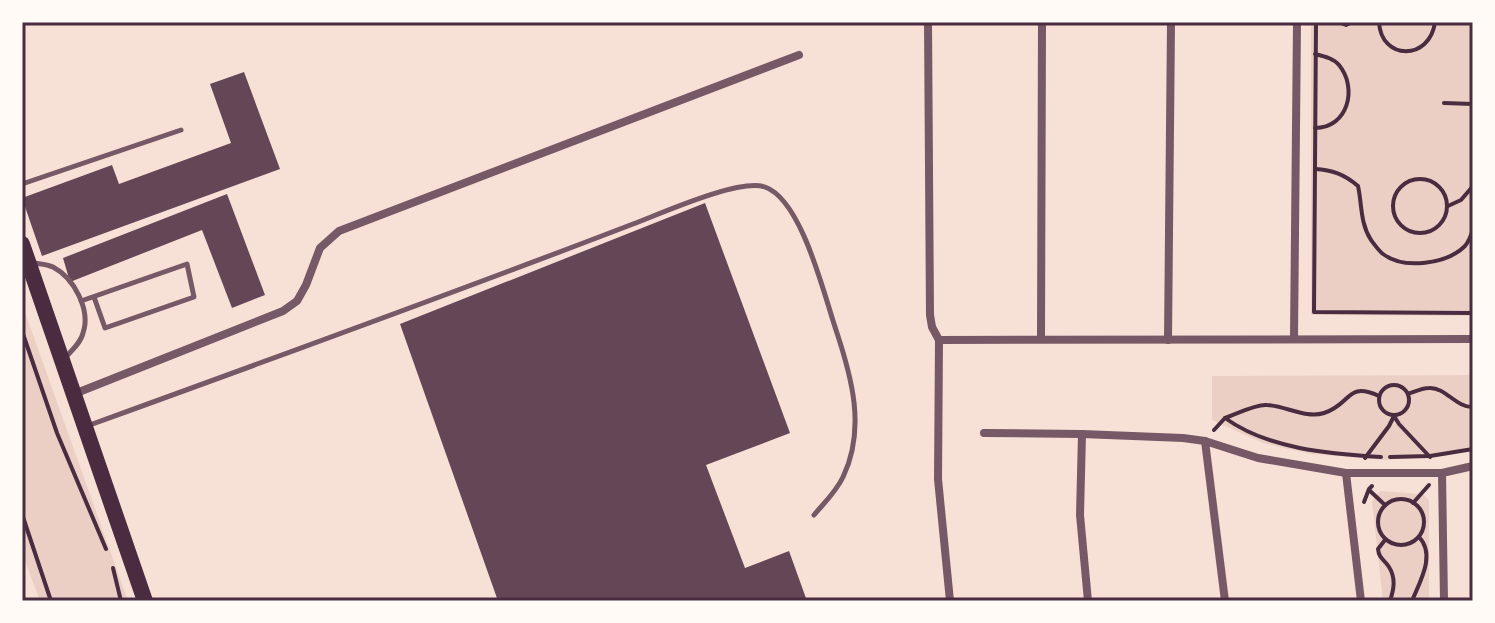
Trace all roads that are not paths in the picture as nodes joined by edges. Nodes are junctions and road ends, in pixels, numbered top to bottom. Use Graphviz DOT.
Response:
graph roads {
  1 [pos="928,22"];
  2 [pos="1042,22"];
  3 [pos="1171,22"];
  4 [pos="1297,22"];
  5 [pos="799,55"];
  6 [pos="181,130"];
  7 [pos="22,184"];
  8 [pos="22,244"];
  9 [pos="29,263"];
  10 [pos="94,297"];
  11 [pos="81,301"];
  12 [pos="1041,339"];
  13 [pos="1294,339"];
  14 [pos="1473,339"];
  15 [pos="939,340"];
  16 [pos="1168,340"];
  17 [pos="63,361"];
  18 [pos="74,394"];
  19 [pos="86,426"];
  20 [pos="984,433"];
  21 [pos="1082,434"];
  22 [pos="1205,441"];
  23 [pos="1473,466"];
  24 [pos="1346,473"];
  25 [pos="1442,473"];
  26 [pos="814,515"];
  27 [pos="145,601"];
  28 [pos="950,601"];
  29 [pos="1088,601"];
  30 [pos="1225,601"];
  31 [pos="1361,601"];
  32 [pos="1444,601"];
  1 -- 15 [label="street"];
  2 -- 12 [label="street"];
  3 -- 16 [label="street"];
  4 -- 13 [label="street"];
  5 -- 18 [label="street"];
  6 -- 7 [label="lane"];
  8 -- 9 [label="main road"];
  9 -- 11 [label="lane"];
  9 -- 17 [label="main road"];
  10 -- 10 [label="lane"];
  10 -- 11 [label="lane"];
  11 -- 17 [label="lane"];
  12 -- 15 [label="street"];
  12 -- 16 [label="street"];
  13 -- 14 [label="street"];
  13 -- 16 [label="street"];
  15 -- 28 [label="street"];
  17 -- 18 [label="main road"];
  18 -- 19 [label="main road"];
  19 -- 26 [label="lane"];
  19 -- 27 [label="main road"];
  20 -- 21 [label="street"];
  21 -- 22 [label="street"];
  21 -- 29 [label="street"];
  22 -- 24 [label="street"];
  22 -- 30 [label="street"];
  23 -- 25 [label="street"];
  24 -- 25 [label="street"];
  24 -- 31 [label="street"];
  25 -- 32 [label="street"];
}
